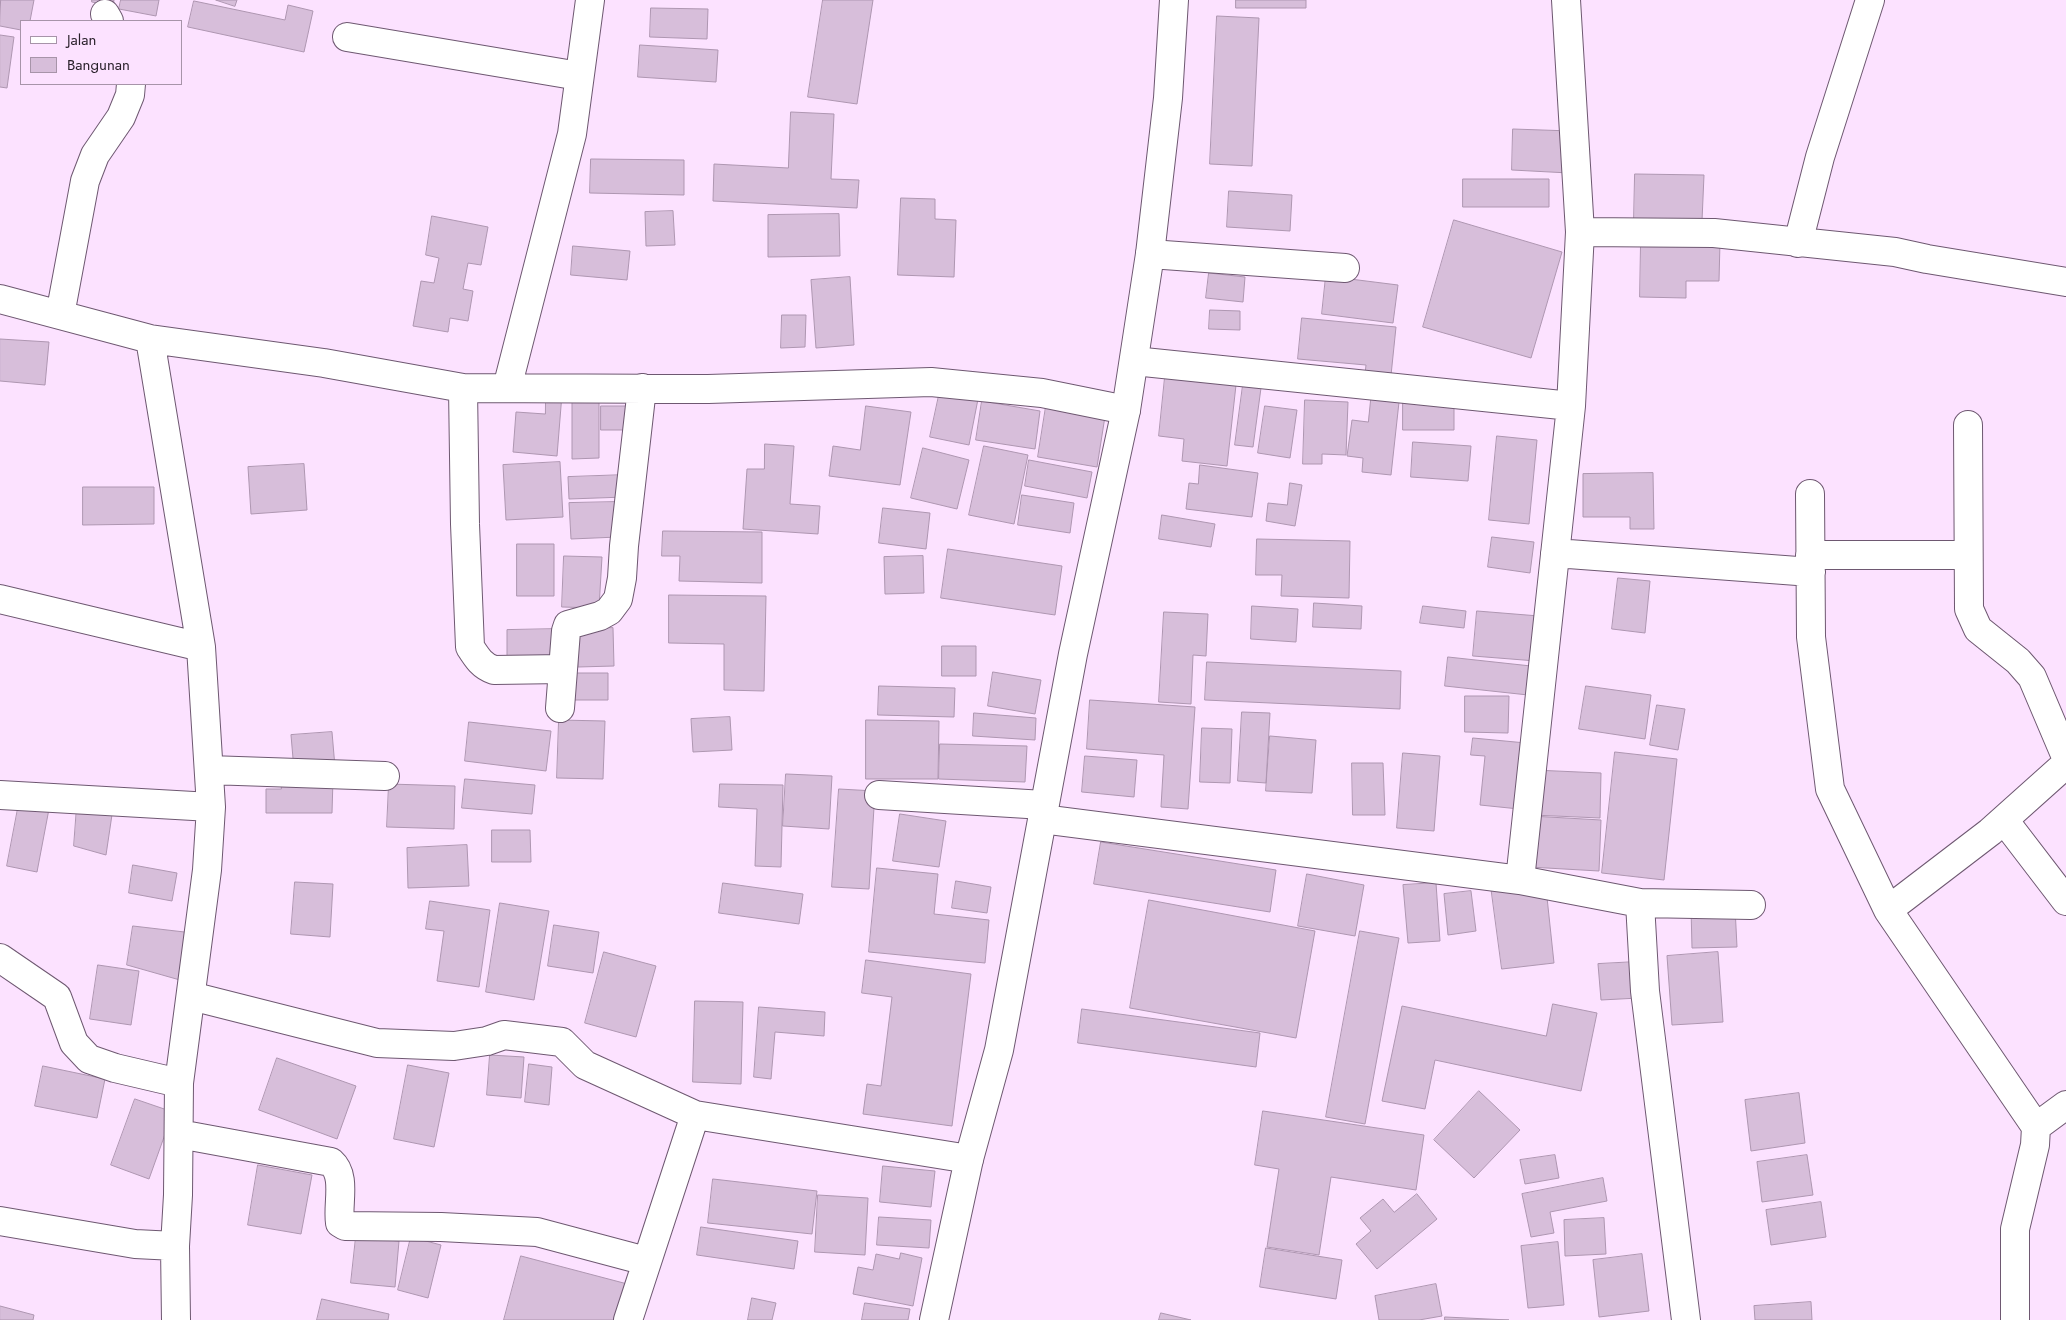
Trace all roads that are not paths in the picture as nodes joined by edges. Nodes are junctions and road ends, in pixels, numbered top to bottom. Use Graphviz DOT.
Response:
graph roads {
  1 [pos="590,0"];
  2 [pos="1174,0"];
  3 [pos="1566,0"];
  4 [pos="1870,0"];
  5 [pos="347,37"];
  6 [pos="580,76"];
  7 [pos="131,85"];
  8 [pos="1580,232"];
  9 [pos="1798,243"];
  10 [pos="1150,254"];
  11 [pos="1345,268"];
  12 [pos="2066,282"];
  13 [pos="0,299"];
  14 [pos="60,316"];
  15 [pos="150,339"];
  16 [pos="1134,361"];
  17 [pos="463,388"];
  18 [pos="507,388"];
  19 [pos="642,388"];
  20 [pos="1571,406"];
  21 [pos="1126,410"];
  22 [pos="1968,425"];
  23 [pos="1810,494"];
  24 [pos="1555,553"];
  25 [pos="1968,555"];
  26 [pos="1810,563"];
  27 [pos="0,599"];
  28 [pos="200,646"];
  29 [pos="563,669"];
  30 [pos="560,708"];
  31 [pos="2066,757"];
  32 [pos="2066,764"];
  33 [pos="209,770"];
  34 [pos="385,776"];
  35 [pos="0,795"];
  36 [pos="879,795"];
  37 [pos="211,807"];
  38 [pos="1043,812"];
  39 [pos="2004,820"];
  40 [pos="1520,880"];
  41 [pos="2066,901"];
  42 [pos="1640,904"];
  43 [pos="1752,905"];
  44 [pos="1888,910"];
  45 [pos="0,958"];
  46 [pos="190,996"];
  47 [pos="179,1083"];
  48 [pos="2066,1105"];
  49 [pos="695,1115"];
  50 [pos="2036,1127"];
  51 [pos="179,1134"];
  52 [pos="969,1159"];
  53 [pos="0,1221"];
  54 [pos="175,1246"];
  55 [pos="646,1262"];
  56 [pos="176,1320"];
  57 [pos="628,1320"];
  58 [pos="934,1320"];
  59 [pos="1686,1320"];
  60 [pos="2016,1320"];
  1 -- 6 [label="street"];
  2 -- 10 [label="street"];
  3 -- 8 [label="street"];
  4 -- 9 [label="street"];
  5 -- 6 [label="street"];
  6 -- 18 [label="street"];
  7 -- 14 [label="street"];
  8 -- 9 [label="street"];
  8 -- 20 [label="street"];
  9 -- 12 [label="street"];
  10 -- 11 [label="street"];
  10 -- 16 [label="street"];
  13 -- 14 [label="street"];
  14 -- 15 [label="street"];
  15 -- 17 [label="street"];
  15 -- 28 [label="street"];
  16 -- 20 [label="street"];
  16 -- 21 [label="street"];
  17 -- 18 [label="street"];
  17 -- 29 [label="street"];
  18 -- 19 [label="street"];
  19 -- 21 [label="street"];
  19 -- 29 [label="street"];
  20 -- 24 [label="street"];
  21 -- 38 [label="street"];
  22 -- 25 [label="street"];
  23 -- 26 [label="street"];
  24 -- 26 [label="street"];
  24 -- 40 [label="street"];
  25 -- 26 [label="street"];
  25 -- 31 [label="street"];
  26 -- 44 [label="street"];
  27 -- 28 [label="street"];
  28 -- 33 [label="street"];
  29 -- 30 [label="street"];
  32 -- 39 [label="street"];
  33 -- 34 [label="street"];
  33 -- 37 [label="street"];
  35 -- 37 [label="street"];
  36 -- 38 [label="street"];
  37 -- 46 [label="street"];
  38 -- 40 [label="street"];
  38 -- 52 [label="street"];
  39 -- 41 [label="street"];
  39 -- 44 [label="street"];
  40 -- 42 [label="street"];
  42 -- 43 [label="street"];
  42 -- 59 [label="street"];
  44 -- 50 [label="street"];
  45 -- 47 [label="street"];
  46 -- 47 [label="street"];
  46 -- 49 [label="street"];
  47 -- 51 [label="street"];
  48 -- 50 [label="street"];
  49 -- 52 [label="street"];
  49 -- 55 [label="street"];
  50 -- 60 [label="street"];
  51 -- 54 [label="street"];
  51 -- 55 [label="street"];
  52 -- 58 [label="street"];
  53 -- 54 [label="street"];
  54 -- 56 [label="street"];
  55 -- 57 [label="street"];
}
